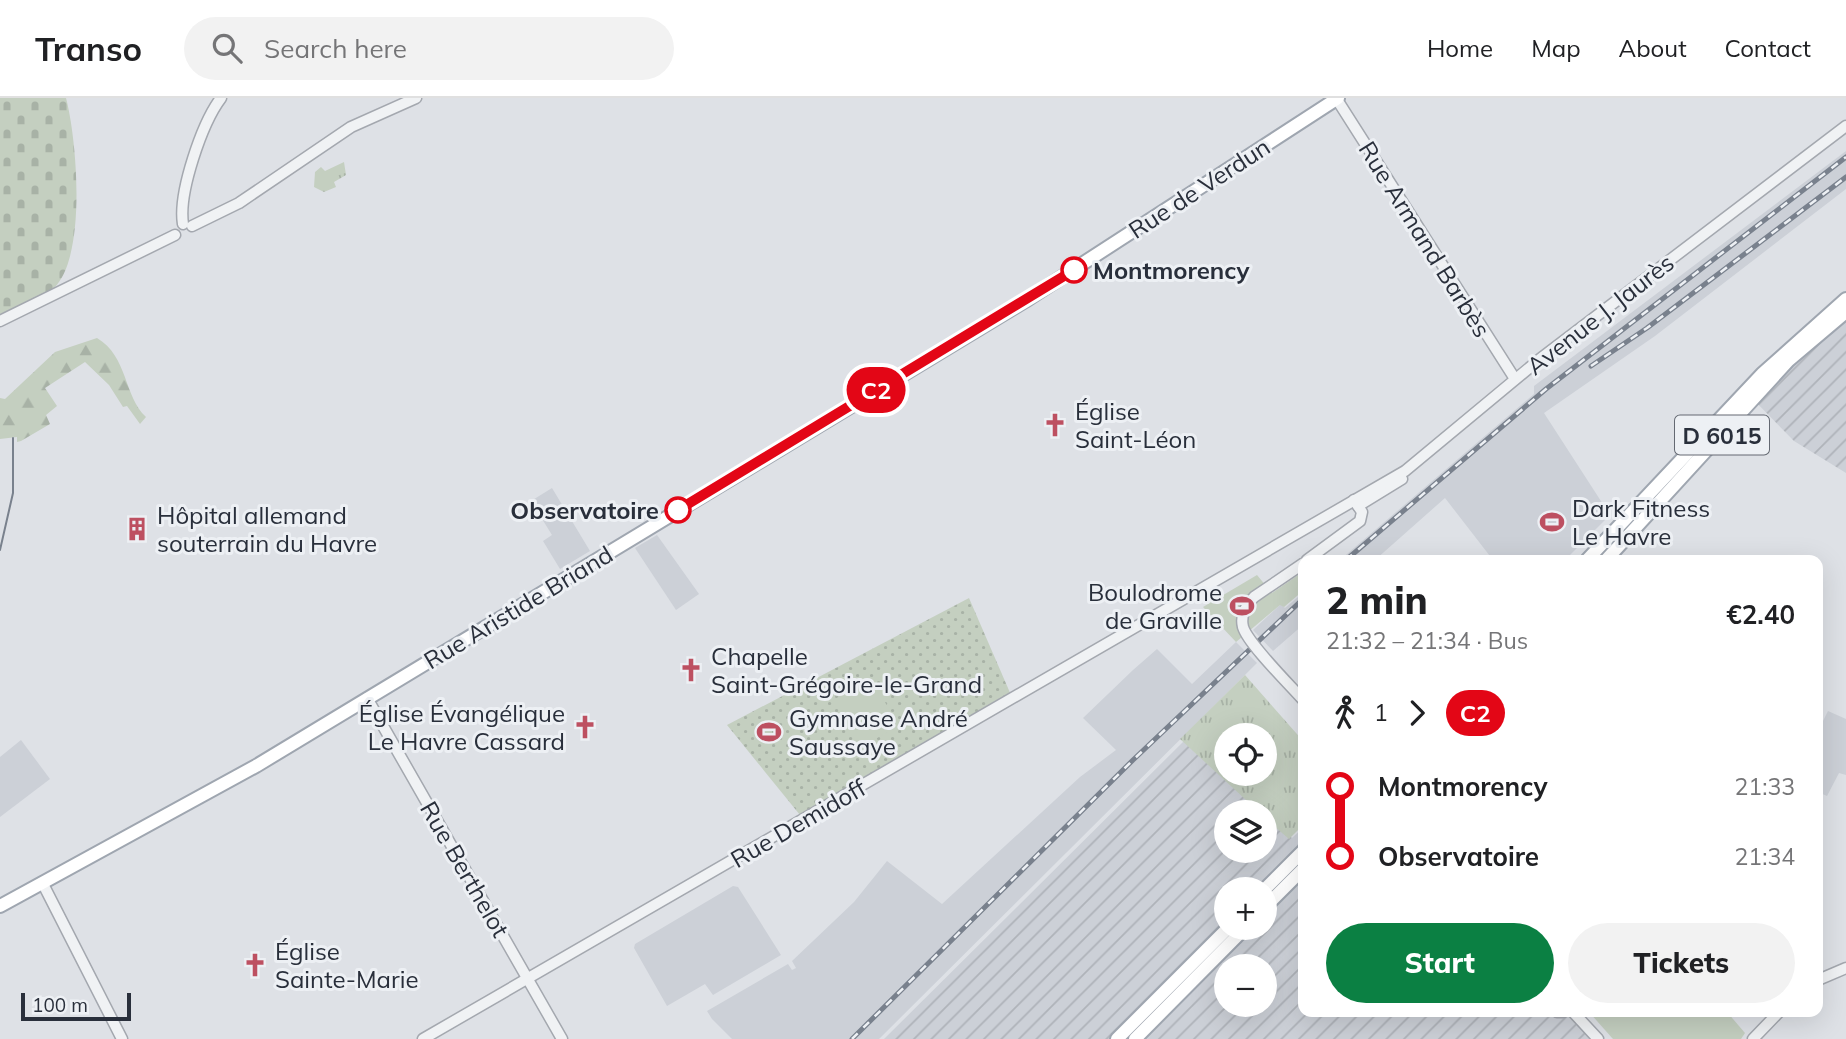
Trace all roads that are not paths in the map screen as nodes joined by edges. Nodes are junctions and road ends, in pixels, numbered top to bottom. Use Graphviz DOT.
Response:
graph roads {
  1 [pos="221,98"];
  2 [pos="416,98"];
  3 [pos="1337,98"];
  4 [pos="1846,126"];
  5 [pos="188,225"];
  6 [pos="1846,299"];
  7 [pos="1025,302"];
  8 [pos="1846,312"];
  9 [pos="0,321"];
  10 [pos="1515,379"];
  11 [pos="1411,474"];
  12 [pos="1356,503"];
  13 [pos="1314,555"];
  14 [pos="1592,555"];
  15 [pos="1611,555"];
  16 [pos="1298,567"];
  17 [pos="1298,694"];
  18 [pos="368,698"];
  19 [pos="1298,856"];
  20 [pos="1298,874"];
  21 [pos="1277,877"];
  22 [pos="43,884"];
  23 [pos="1277,895"];
  24 [pos="0,906"];
  25 [pos="1215,940"];
  26 [pos="1233,940"];
  27 [pos="1846,968"];
  28 [pos="1823,978"];
  29 [pos="527,979"];
  30 [pos="1578,1017"];
  31 [pos="1774,1017"];
  32 [pos="122,1039"];
  33 [pos="424,1039"];
  34 [pos="562,1039"];
  35 [pos="1117,1039"];
  36 [pos="1135,1039"];
  37 [pos="1598,1039"];
  38 [pos="1753,1039"];
  1 -- 5 [label="street"];
  2 -- 5 [label="street"];
  3 -- 7 [label="main road, Rue de Verdun"];
  3 -- 10 [label="street, Rue Armand Barbès"];
  4 -- 10 [label="street, Avenue J. Jaurès"];
  5 -- 9 [label="street"];
  6 -- 14 [label="main road, D 6015"];
  7 -- 18 [label="main road, Rue Aristide Briand"];
  8 -- 15 [label="main road, D 6015"];
  10 -- 12 [label="street, Avenue J. Jaurès"];
  11 -- 12 [label="street"];
  12 -- 13 [label="street"];
  12 -- 29 [label="street, Rue Demidoff"];
  16 -- 17 [label="street, bridge"];
  18 -- 22 [label="main road, Rue Aristide Briand"];
  18 -- 29 [label="street, Rue Berthelot"];
  19 -- 21 [label="main road"];
  20 -- 23 [label="main road"];
  22 -- 24 [label="main road, Rue Aristide Briand"];
  22 -- 32 [label="street"];
  25 -- 35 [label="main road"];
  26 -- 36 [label="main road"];
  27 -- 28 [label="street"];
  29 -- 33 [label="street, Rue Demidoff"];
  29 -- 34 [label="street, Rue Berthelot"];
  30 -- 37 [label="street"];
  31 -- 38 [label="street"];
}
